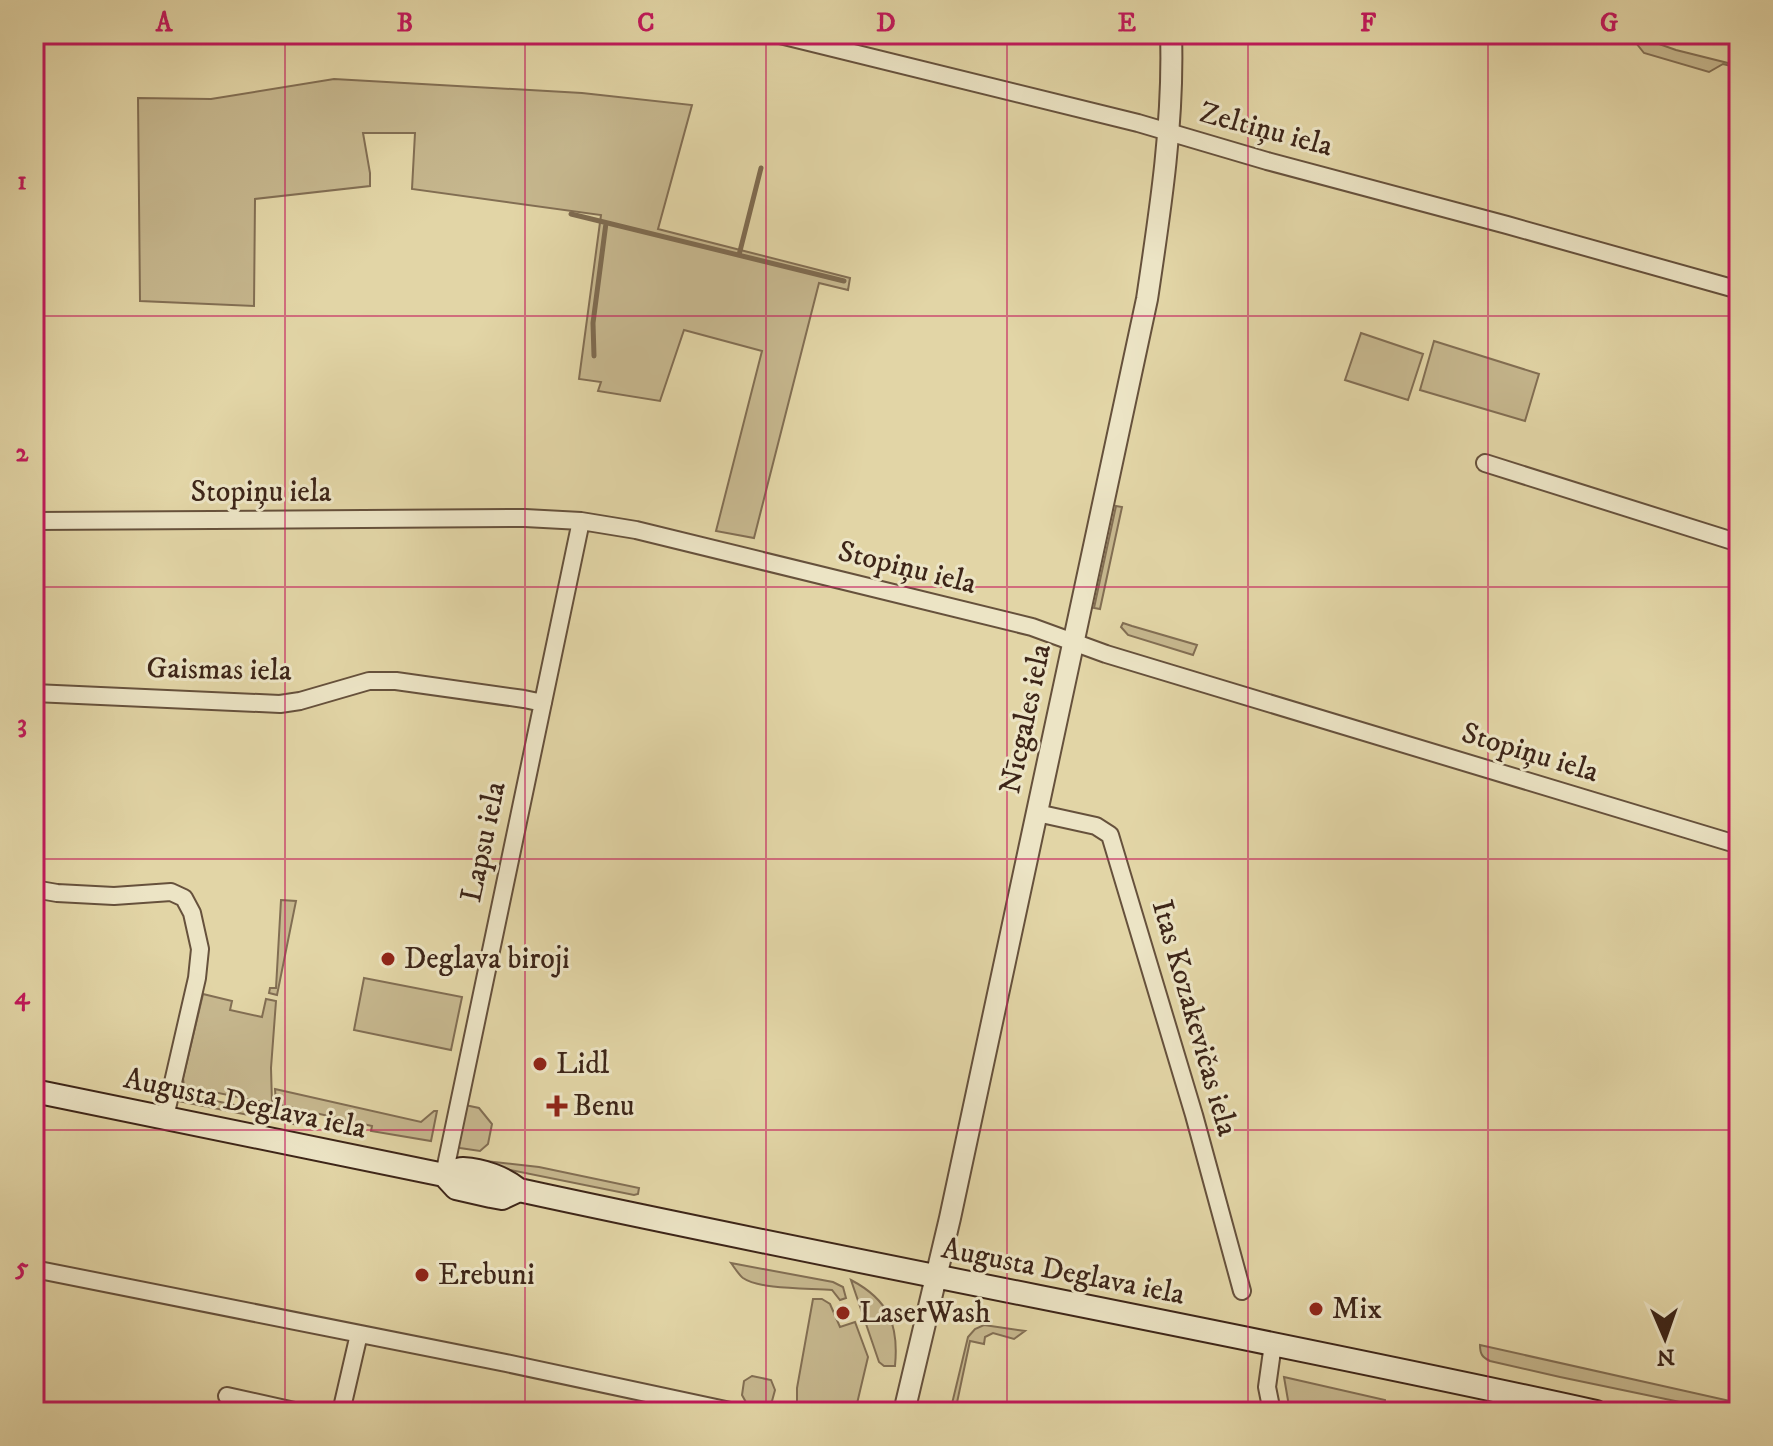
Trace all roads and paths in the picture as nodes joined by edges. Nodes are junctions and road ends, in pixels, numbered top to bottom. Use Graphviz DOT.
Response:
graph roads {
  1 [pos="776,34"];
  2 [pos="1171,34"];
  3 [pos="1168,132"];
  4 [pos="1739,290"];
  5 [pos="1485,463"];
  6 [pos="34,521"];
  7 [pos="581,521"];
  8 [pos="1739,543"];
  9 [pos="1074,643"];
  10 [pos="34,693"];
  11 [pos="543,703"];
  12 [pos="1037,813"];
  13 [pos="1739,845"];
  14 [pos="34,889"];
  15 [pos="34,1091"];
  16 [pos="165,1117"];
  17 [pos="444,1175"];
  18 [pos="34,1269"];
  19 [pos="935,1277"];
  20 [pos="1242,1291"];
  21 [pos="359,1334"];
  22 [pos="1273,1344"];
  23 [pos="227,1396"];
  24 [pos="299,1412"];
  25 [pos="341,1412"];
  26 [pos="735,1412"];
  27 [pos="904,1412"];
  28 [pos="1272,1412"];
  29 [pos="1596,1412"];
  1 -- 3 [label="street, Zeltiņu iela"];
  2 -- 3 [label="street, Nīcgales iela"];
  3 -- 4 [label="street, Zeltiņu iela"];
  3 -- 9 [label="street, Nīcgales iela"];
  5 -- 8 [label="street"];
  6 -- 7 [label="street, Stopiņu iela"];
  7 -- 9 [label="street, Stopiņu iela"];
  7 -- 11 [label="street, Lapsu iela"];
  9 -- 12 [label="street, Nīcgales iela"];
  9 -- 13 [label="street, Stopiņu iela"];
  10 -- 11 [label="street, Gaismas iela"];
  11 -- 17 [label="street, Lapsu iela"];
  12 -- 19 [label="street, Nīcgales iela"];
  12 -- 20 [label="street, Itas Kozakevičas iela"];
  14 -- 16 [label="street"];
  15 -- 16 [label="main road, Augusta Deglava iela"];
  16 -- 17 [label="main road, Augusta Deglava iela"];
  17 -- 19 [label="main road, Augusta Deglava iela"];
  18 -- 21 [label="street"];
  19 -- 22 [label="main road, Augusta Deglava iela"];
  19 -- 27 [label="street, Nīcgales iela"];
  21 -- 25 [label="street"];
  21 -- 26 [label="street"];
  22 -- 28 [label="street"];
  22 -- 29 [label="main road, Augusta Deglava iela"];
  23 -- 24 [label="street"];
}
